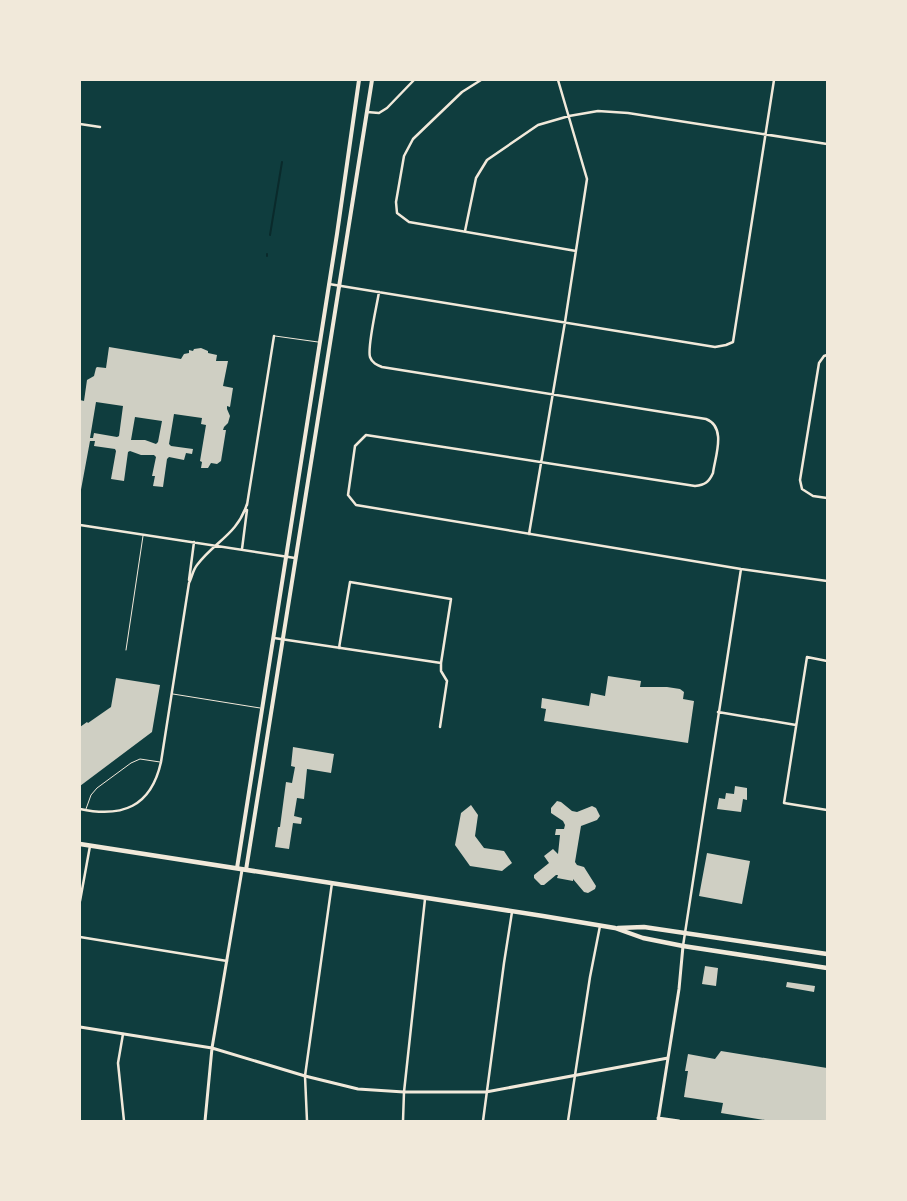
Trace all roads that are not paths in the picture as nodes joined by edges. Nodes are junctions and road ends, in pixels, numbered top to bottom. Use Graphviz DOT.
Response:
graph roads {
  1 [pos="359,80"];
  2 [pos="372,80"];
  3 [pos="414,80"];
  4 [pos="481,80"];
  5 [pos="558,80"];
  6 [pos="774,80"];
  7 [pos="367,112"];
  8 [pos="569,116"];
  9 [pos="80,124"];
  10 [pos="100,127"];
  11 [pos="767,134"];
  12 [pos="827,144"];
  13 [pos="465,231"];
  14 [pos="576,251"];
  15 [pos="329,284"];
  16 [pos="338,285"];
  17 [pos="379,292"];
  18 [pos="565,322"];
  19 [pos="274,336"];
  20 [pos="320,342"];
  21 [pos="827,355"];
  22 [pos="553,394"];
  23 [pos="542,462"];
  24 [pos="827,498"];
  25 [pos="247,504"];
  26 [pos="80,525"];
  27 [pos="529,534"];
  28 [pos="143,535"];
  29 [pos="194,542"];
  30 [pos="216,545"];
  31 [pos="242,549"];
  32 [pos="286,556"];
  33 [pos="295,558"];
  34 [pos="741,569"];
  35 [pos="827,582"];
  36 [pos="189,583"];
  37 [pos="273,638"];
  38 [pos="282,639"];
  39 [pos="340,648"];
  40 [pos="126,650"];
  41 [pos="827,661"];
  42 [pos="441,663"];
  43 [pos="172,694"];
  44 [pos="262,709"];
  45 [pos="718,712"];
  46 [pos="796,725"];
  47 [pos="440,727"];
  48 [pos="161,762"];
  49 [pos="80,810"];
  50 [pos="85,810"];
  51 [pos="827,810"];
  52 [pos="80,844"];
  53 [pos="90,846"];
  54 [pos="242,869"];
  55 [pos="332,883"];
  56 [pos="425,897"];
  57 [pos="80,901"];
  58 [pos="512,911"];
  59 [pos="600,926"];
  60 [pos="615,928"];
  61 [pos="685,934"];
  62 [pos="80,937"];
  63 [pos="683,946"];
  64 [pos="827,954"];
  65 [pos="227,961"];
  66 [pos="827,968"];
  67 [pos="80,1028"];
  68 [pos="123,1034"];
  69 [pos="212,1048"];
  70 [pos="668,1058"];
  71 [pos="305,1076"];
  72 [pos="576,1076"];
  73 [pos="404,1092"];
  74 [pos="486,1092"];
  75 [pos="658,1119"];
  76 [pos="124,1121"];
  77 [pos="205,1121"];
  78 [pos="307,1121"];
  79 [pos="403,1121"];
  80 [pos="483,1121"];
  81 [pos="568,1121"];
  82 [pos="679,1121"];
  1 -- 15 [label="main road"];
  2 -- 7 [label="main road"];
  3 -- 7 [label="street"];
  4 -- 13 [label="street"];
  5 -- 8 [label="street"];
  6 -- 11 [label="street"];
  7 -- 16 [label="main road"];
  8 -- 11 [label="street"];
  8 -- 13 [label="street"];
  8 -- 14 [label="street"];
  9 -- 10 [label="street"];
  11 -- 12 [label="street"];
  11 -- 18 [label="street"];
  13 -- 14 [label="street"];
  14 -- 18 [label="street"];
  15 -- 16 [label="street"];
  15 -- 20 [label="main road"];
  16 -- 17 [label="street"];
  16 -- 33 [label="main road"];
  17 -- 18 [label="street"];
  17 -- 22 [label="street"];
  18 -- 22 [label="street"];
  19 -- 20 [label="lane"];
  19 -- 25 [label="street"];
  20 -- 32 [label="main road"];
  21 -- 24 [label="street"];
  22 -- 23 [label="street"];
  22 -- 23 [label="street"];
  23 -- 27 [label="street"];
  23 -- 27 [label="street"];
  25 -- 30 [label="street"];
  25 -- 31 [label="street"];
  26 -- 28 [label="street"];
  27 -- 34 [label="street"];
  28 -- 29 [label="street"];
  28 -- 40 [label="lane"];
  29 -- 30 [label="street"];
  29 -- 36 [label="street"];
  30 -- 31 [label="street"];
  30 -- 36 [label="street"];
  31 -- 32 [label="street"];
  32 -- 33 [label="street"];
  32 -- 37 [label="main road"];
  33 -- 38 [label="main road"];
  34 -- 35 [label="street"];
  34 -- 45 [label="street"];
  36 -- 43 [label="street"];
  37 -- 38 [label="street"];
  37 -- 44 [label="main road"];
  38 -- 39 [label="street"];
  38 -- 54 [label="main road"];
  39 -- 42 [label="street"];
  39 -- 42 [label="street"];
  41 -- 46 [label="street"];
  42 -- 47 [label="street"];
  43 -- 44 [label="lane"];
  43 -- 48 [label="street"];
  44 -- 54 [label="main road"];
  45 -- 46 [label="street"];
  45 -- 61 [label="street"];
  46 -- 51 [label="street"];
  48 -- 50 [label="lane"];
  48 -- 50 [label="street"];
  49 -- 50 [label="street"];
  52 -- 53 [label="main road"];
  53 -- 54 [label="main road"];
  53 -- 57 [label="street"];
  54 -- 55 [label="main road"];
  54 -- 65 [label="street"];
  55 -- 56 [label="main road"];
  55 -- 71 [label="street"];
  56 -- 58 [label="main road"];
  56 -- 73 [label="street"];
  58 -- 59 [label="main road"];
  58 -- 74 [label="street"];
  59 -- 60 [label="main road"];
  59 -- 72 [label="street"];
  60 -- 61 [label="main road"];
  60 -- 63 [label="main road"];
  61 -- 63 [label="street"];
  61 -- 64 [label="main road"];
  62 -- 65 [label="street"];
  63 -- 66 [label="main road"];
  63 -- 70 [label="street"];
  65 -- 69 [label="street"];
  67 -- 68 [label="street"];
  68 -- 69 [label="street"];
  68 -- 76 [label="street"];
  69 -- 71 [label="street"];
  69 -- 77 [label="street"];
  70 -- 72 [label="street"];
  70 -- 75 [label="street"];
  71 -- 73 [label="street"];
  71 -- 78 [label="street"];
  72 -- 74 [label="street"];
  72 -- 81 [label="street"];
  73 -- 74 [label="street"];
  73 -- 79 [label="street"];
  74 -- 80 [label="street"];
  75 -- 82 [label="street"];
}
